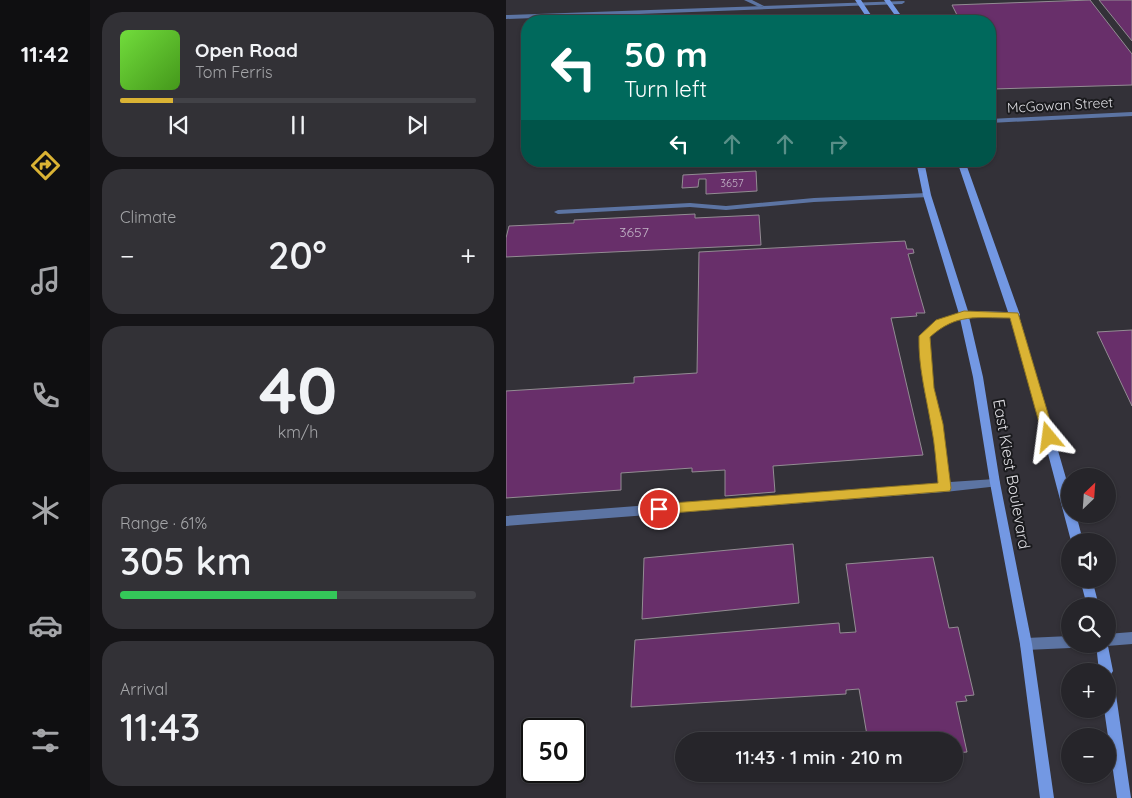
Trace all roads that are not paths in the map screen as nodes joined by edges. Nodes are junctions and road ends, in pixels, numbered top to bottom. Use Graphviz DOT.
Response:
graph roads {
  1 [pos="746,0"];
  2 [pos="776,0"];
  3 [pos="888,1"];
  4 [pos="859,2"];
  5 [pos="902,2"];
  6 [pos="759,7"];
  7 [pos="557,15"];
  8 [pos="868,15"];
  9 [pos="898,15"];
  10 [pos="521,16"];
  11 [pos="506,17"];
  12 [pos="1132,114"];
  13 [pos="996,121"];
  14 [pos="921,167"];
  15 [pos="963,167"];
  16 [pos="928,195"];
  17 [pos="558,212"];
  18 [pos="964,314"];
  19 [pos="1015,315"];
  20 [pos="995,483"];
  21 [pos="945,488"];
  22 [pos="506,521"];
  23 [pos="1075,533"];
  24 [pos="1132,638"];
  25 [pos="1116,639"];
  26 [pos="1061,642"];
  27 [pos="1026,644"];
  28 [pos="1112,718"];
  29 [pos="1046,798"];
  30 [pos="1124,798"];
  1 -- 6 [label="street"];
  2 -- 6 [label="street"];
  3 -- 4 [label="street"];
  3 -- 5 [label="street"];
  3 -- 9 [label="main road"];
  4 -- 6 [label="street"];
  4 -- 8 [label="main road"];
  6 -- 7 [label="street"];
  10 -- 11 [label="street"];
  12 -- 13 [label="street, McGowan Street"];
  14 -- 16 [label="main road, East Kiest Boulevard"];
  15 -- 19 [label="main road"];
  16 -- 17 [label="street"];
  16 -- 18 [label="main road, East Kiest Boulevard"];
  18 -- 19 [label="main road"];
  18 -- 20 [label="main road, East Kiest Boulevard"];
  18 -- 21 [label="street"];
  19 -- 23 [label="main road"];
  20 -- 21 [label="street"];
  20 -- 27 [label="main road, East Kiest Boulevard"];
  21 -- 22 [label="street"];
  24 -- 25 [label="street"];
  26 -- 27 [label="street"];
  27 -- 29 [label="main road, East Kiest Boulevard"];
  28 -- 30 [label="main road"];
}
